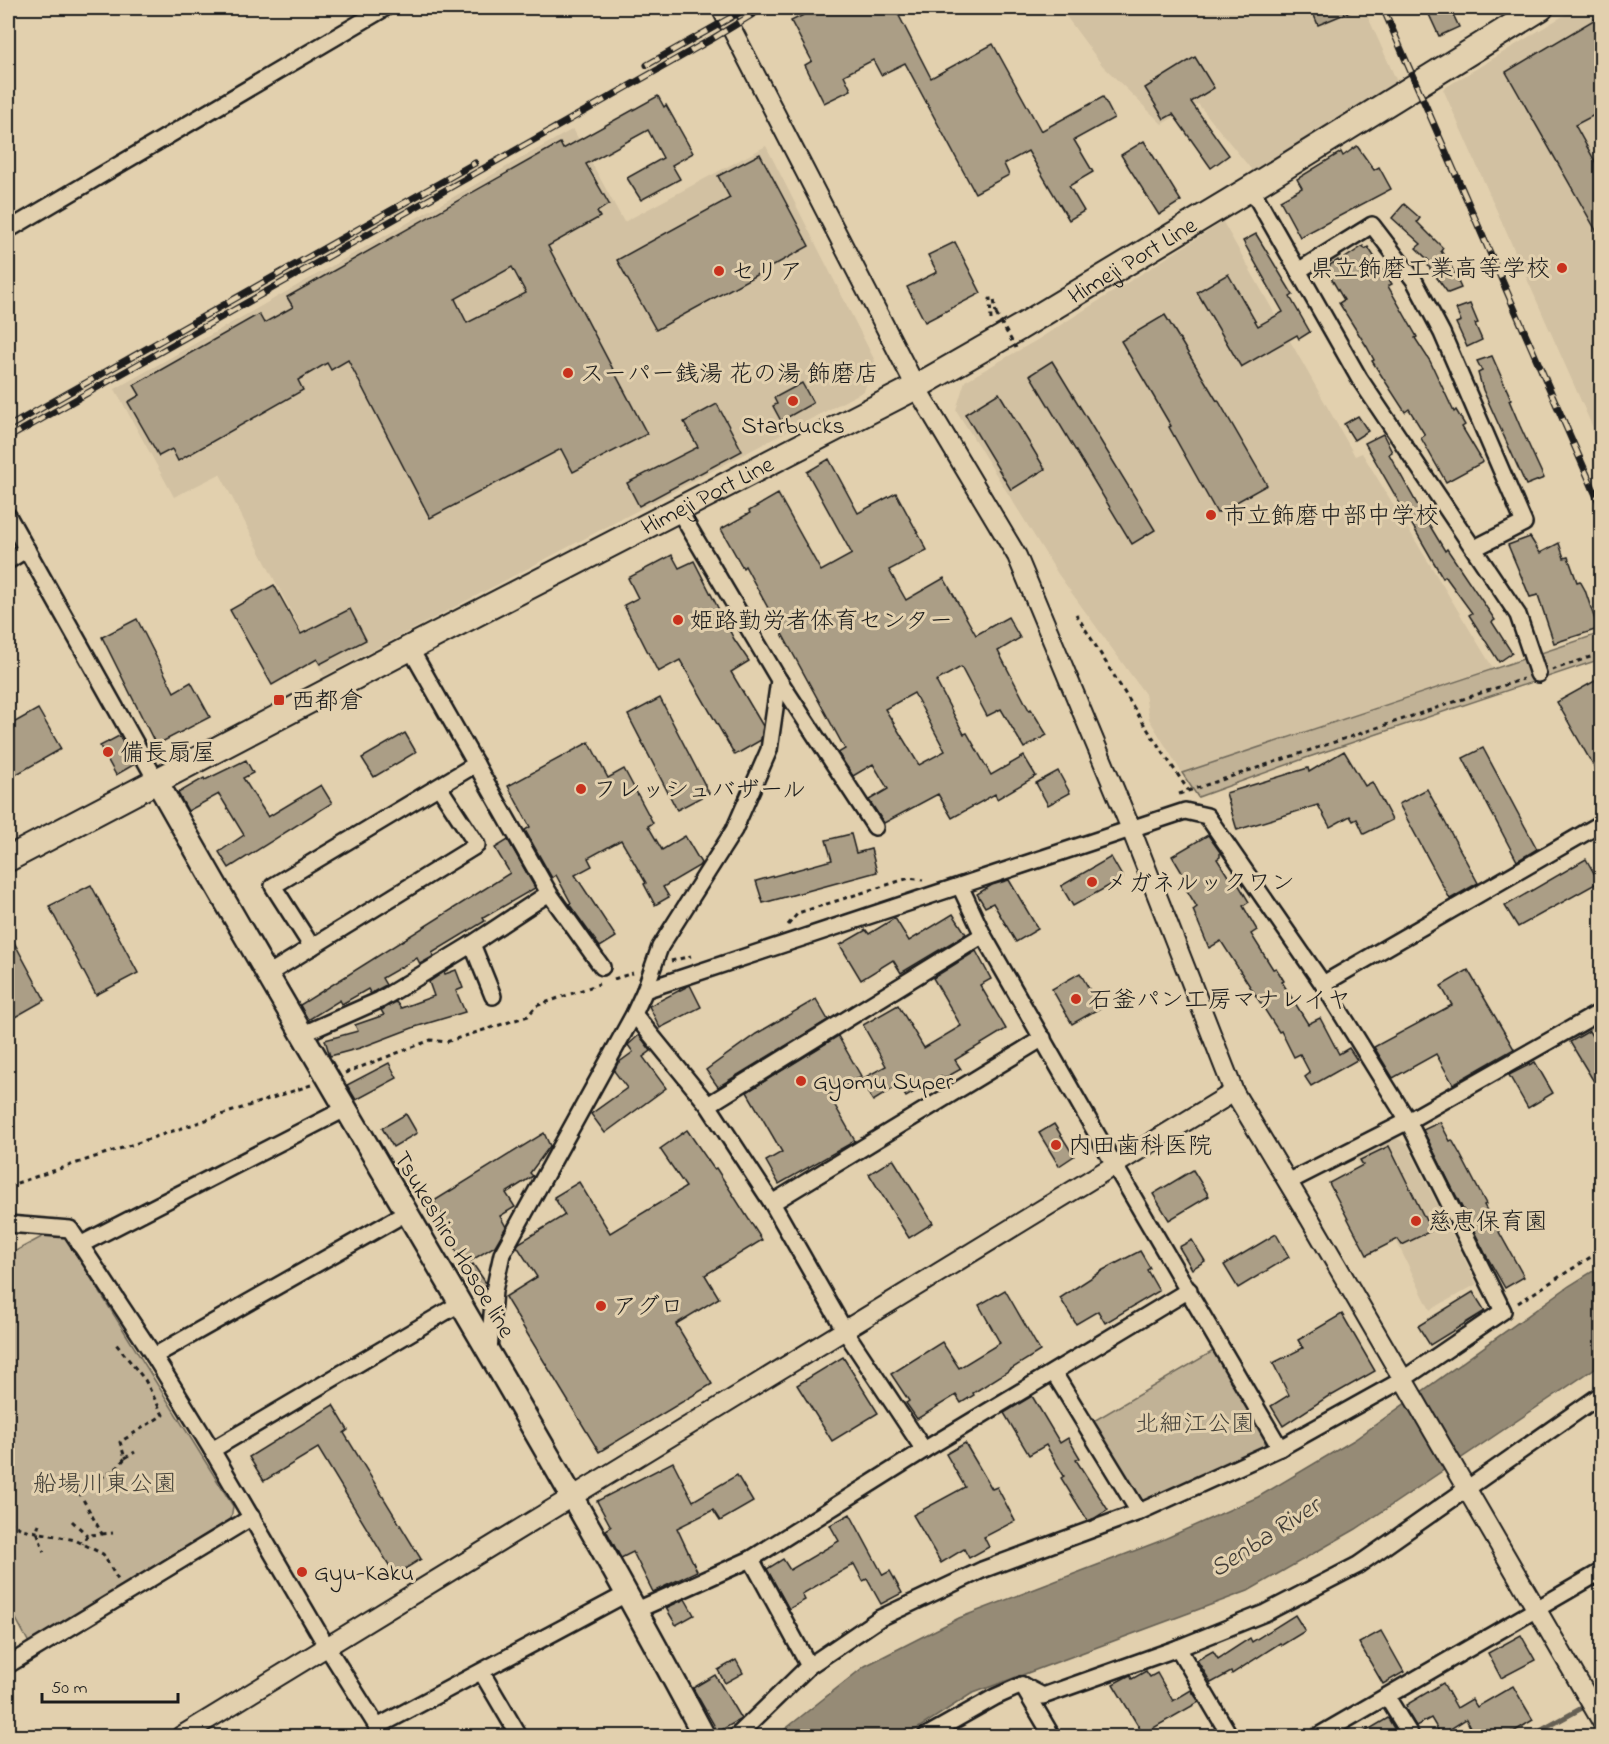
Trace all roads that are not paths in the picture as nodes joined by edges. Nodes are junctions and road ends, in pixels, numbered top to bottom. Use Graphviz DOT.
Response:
graph roads {
  1 [pos="384,8"];
  2 [pos="721,8"];
  3 [pos="1541,8"];
  4 [pos="1251,188"];
  5 [pos="8,230"];
  6 [pos="1298,271"];
  7 [pos="916,387"];
  8 [pos="678,509"];
  9 [pos="8,516"];
  10 [pos="1475,548"];
  11 [pos="27,549"];
  12 [pos="8,561"];
  13 [pos="410,648"];
  14 [pos="1538,674"];
  15 [pos="779,680"];
  16 [pos="476,765"];
  17 [pos="156,780"];
  18 [pos="439,787"];
  19 [pos="1602,823"];
  20 [pos="875,827"];
  21 [pos="1131,829"];
  22 [pos="8,859"];
  23 [pos="960,886"];
  24 [pos="549,893"];
  25 [pos="983,935"];
  26 [pos="472,944"];
  27 [pos="312,947"];
  28 [pos="602,967"];
  29 [pos="268,974"];
  30 [pos="1323,984"];
  31 [pos="645,990"];
  32 [pos="493,996"];
  33 [pos="1602,1011"];
  34 [pos="634,1014"];
  35 [pos="303,1034"];
  36 [pos="1042,1038"];
  37 [pos="1234,1092"];
  38 [pos="708,1105"];
  39 [pos="345,1109"];
  40 [pos="1408,1121"];
  41 [pos="1115,1166"];
  42 [pos="1288,1182"];
  43 [pos="772,1203"];
  44 [pos="406,1213"];
  45 [pos="8,1224"];
  46 [pos="80,1245"];
  47 [pos="1189,1290"];
  48 [pos="459,1304"];
  49 [pos="845,1330"];
  50 [pos="489,1350"];
  51 [pos="154,1356"];
  52 [pos="1054,1373"];
  53 [pos="1402,1380"];
  54 [pos="1602,1394"];
  55 [pos="1280,1448"];
  56 [pos="924,1449"];
  57 [pos="212,1450"];
  58 [pos="1466,1490"];
  59 [pos="573,1496"];
  60 [pos="1139,1512"];
  61 [pos="252,1517"];
  62 [pos="751,1559"];
  63 [pos="1602,1571"];
  64 [pos="633,1602"];
  65 [pos="1535,1608"];
  66 [pos="327,1647"];
  67 [pos="1178,1648"];
  68 [pos="8,1665"];
  69 [pos="810,1666"];
  70 [pos="482,1673"];
  71 [pos="1022,1685"];
  72 [pos="1387,1697"];
  73 [pos="1602,1722"];
  74 [pos="380,1732"];
  75 [pos="181,1737"];
  76 [pos="519,1737"];
  77 [pos="704,1737"];
  78 [pos="737,1737"];
  79 [pos="926,1737"];
  80 [pos="1052,1737"];
  81 [pos="1230,1737"];
  82 [pos="1318,1737"];
  83 [pos="1410,1737"];
  1 -- 5 [label="street"];
  2 -- 7 [label="street"];
  3 -- 4 [label="main road, Himeji Port Line"];
  4 -- 6 [label="street"];
  4 -- 7 [label="main road, Himeji Port Line"];
  6 -- 10 [label="street"];
  6 -- 10 [label="street"];
  7 -- 8 [label="main road, Himeji Port Line"];
  7 -- 21 [label="street"];
  8 -- 13 [label="main road, Himeji Port Line"];
  8 -- 15 [label="street"];
  9 -- 11 [label="street"];
  10 -- 14 [label="street"];
  11 -- 12 [label="street"];
  11 -- 17 [label="street"];
  13 -- 16 [label="street"];
  13 -- 17 [label="main road, Himeji Port Line"];
  15 -- 20 [label="street"];
  15 -- 31 [label="street"];
  16 -- 18 [label="street"];
  16 -- 24 [label="street"];
  17 -- 22 [label="main road, Himeji Port Line"];
  17 -- 29 [label="main road, Tsukeshiro Hosoe line"];
  18 -- 27 [label="street"];
  18 -- 27 [label="street"];
  19 -- 30 [label="street"];
  21 -- 23 [label="street"];
  21 -- 30 [label="street"];
  21 -- 37 [label="street"];
  23 -- 25 [label="street"];
  23 -- 31 [label="street"];
  24 -- 26 [label="street"];
  24 -- 28 [label="street"];
  25 -- 36 [label="street"];
  25 -- 38 [label="street"];
  26 -- 32 [label="street"];
  26 -- 35 [label="street"];
  27 -- 29 [label="street"];
  29 -- 35 [label="main road, Tsukeshiro Hosoe line"];
  30 -- 40 [label="street"];
  31 -- 34 [label="street"];
  33 -- 40 [label="street"];
  34 -- 38 [label="street"];
  34 -- 50 [label="street"];
  35 -- 39 [label="main road, Tsukeshiro Hosoe line"];
  36 -- 41 [label="street"];
  36 -- 43 [label="street"];
  37 -- 41 [label="street"];
  37 -- 42 [label="street"];
  38 -- 43 [label="street"];
  39 -- 44 [label="main road, Tsukeshiro Hosoe line"];
  39 -- 46 [label="street"];
  40 -- 42 [label="street"];
  40 -- 53 [label="street"];
  41 -- 47 [label="street"];
  41 -- 49 [label="street"];
  42 -- 53 [label="street"];
  43 -- 49 [label="street"];
  44 -- 48 [label="main road, Tsukeshiro Hosoe line"];
  44 -- 51 [label="street"];
  45 -- 46 [label="street"];
  46 -- 51 [label="street"];
  47 -- 52 [label="street"];
  47 -- 55 [label="street"];
  48 -- 50 [label="main road, Tsukeshiro Hosoe line"];
  48 -- 57 [label="street"];
  49 -- 56 [label="street"];
  49 -- 59 [label="street"];
  50 -- 59 [label="main road, Tsukeshiro Hosoe line"];
  51 -- 57 [label="street"];
  52 -- 56 [label="street"];
  52 -- 60 [label="street"];
  53 -- 55 [label="street"];
  53 -- 58 [label="street"];
  54 -- 58 [label="street"];
  55 -- 60 [label="street"];
  56 -- 62 [label="street"];
  57 -- 61 [label="street"];
  58 -- 65 [label="street"];
  58 -- 67 [label="street"];
  59 -- 64 [label="main road, Tsukeshiro Hosoe line"];
  59 -- 66 [label="street"];
  60 -- 69 [label="street"];
  61 -- 66 [label="street"];
  61 -- 68 [label="street"];
  62 -- 64 [label="street"];
  62 -- 69 [label="street"];
  63 -- 65 [label="street"];
  64 -- 70 [label="street"];
  64 -- 77 [label="main road, Tsukeshiro Hosoe line"];
  65 -- 72 [label="street"];
  65 -- 73 [label="street"];
  66 -- 74 [label="street"];
  66 -- 75 [label="street"];
  67 -- 71 [label="street"];
  67 -- 81 [label="street"];
  69 -- 78 [label="street"];
  70 -- 74 [label="street"];
  70 -- 76 [label="street"];
  71 -- 79 [label="street"];
  71 -- 80 [label="street"];
  72 -- 82 [label="street"];
  72 -- 83 [label="street"];
}
